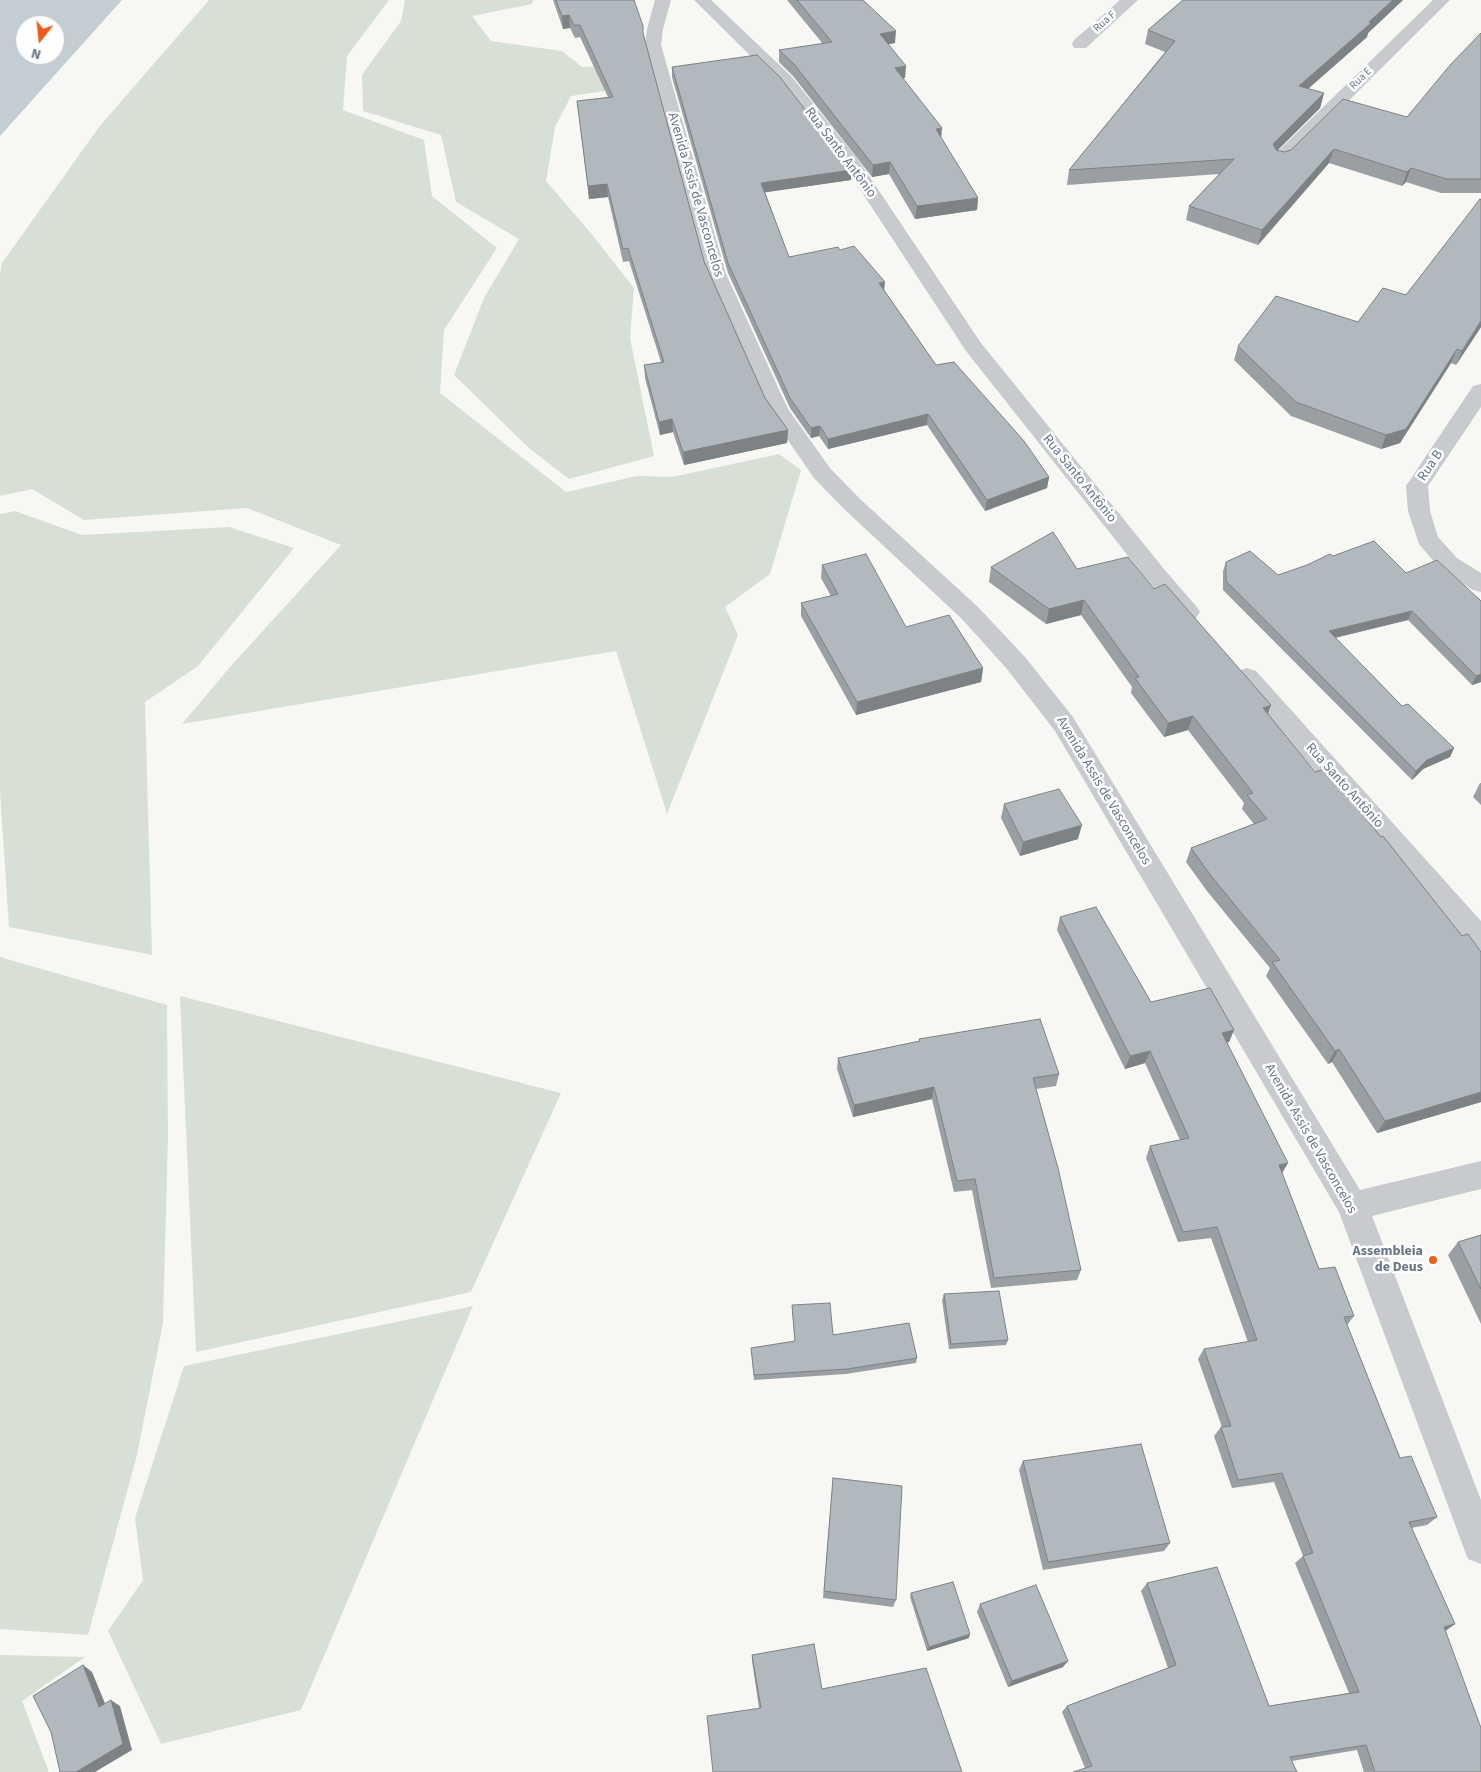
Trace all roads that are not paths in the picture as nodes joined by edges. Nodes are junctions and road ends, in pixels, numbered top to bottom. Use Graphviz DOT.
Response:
graph roads {
  1 [pos="663,0"];
  2 [pos="702,0"];
  3 [pos="1130,0"];
  4 [pos="1442,0"];
  5 [pos="1080,44"];
  6 [pos="1280,159"];
  7 [pos="1481,391"];
  8 [pos="1481,584"];
  9 [pos="1202,627"];
  10 [pos="1235,664"];
  11 [pos="1481,940"];
  12 [pos="1481,1175"];
  13 [pos="1352,1206"];
  14 [pos="1481,1546"];
  1 -- 13 [label="street, Avenida Assis de Vasconcelos"];
  2 -- 9 [label="street, Rua Santo Antônio"];
  3 -- 5 [label="street, Rua F"];
  4 -- 6 [label="street, Rua E"];
  7 -- 8 [label="street, Rua B"];
  10 -- 11 [label="street, Rua Santo Antônio"];
  12 -- 13 [label="street"];
  13 -- 14 [label="street, Avenida Assis de Vasconcelos"];
}
